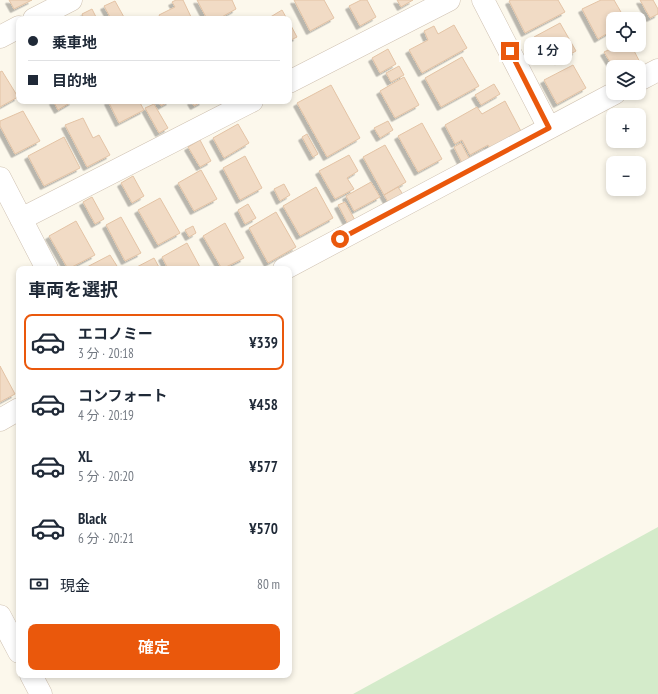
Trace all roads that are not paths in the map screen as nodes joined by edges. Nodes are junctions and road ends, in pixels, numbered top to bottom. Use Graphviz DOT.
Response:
graph roads {
  1 [pos="71,0"];
  2 [pos="448,0"];
  3 [pos="483,0"];
  4 [pos="40,16"];
  5 [pos="16,29"];
  6 [pos="0,37"];
  7 [pos="658,70"];
  8 [pos="646,76"];
  9 [pos="292,80"];
  10 [pos="606,98"];
  11 [pos="246,104"];
  12 [pos="549,128"];
  13 [pos="0,178"];
  14 [pos="21,219"];
  15 [pos="45,266"];
  16 [pos="290,266"];
  17 [pos="16,411"];
  18 [pos="0,420"];
  19 [pos="0,616"];
  20 [pos="16,646"];
  21 [pos="33,678"];
  22 [pos="41,694"];
  1 -- 4 [label="street"];
  2 -- 9 [label="street"];
  3 -- 12 [label="street"];
  5 -- 6 [label="street"];
  7 -- 8 [label="street"];
  10 -- 12 [label="street"];
  11 -- 14 [label="street"];
  12 -- 16 [label="street"];
  13 -- 14 [label="street"];
  14 -- 15 [label="street"];
  17 -- 18 [label="street"];
  19 -- 20 [label="street"];
  21 -- 22 [label="street"];
}
